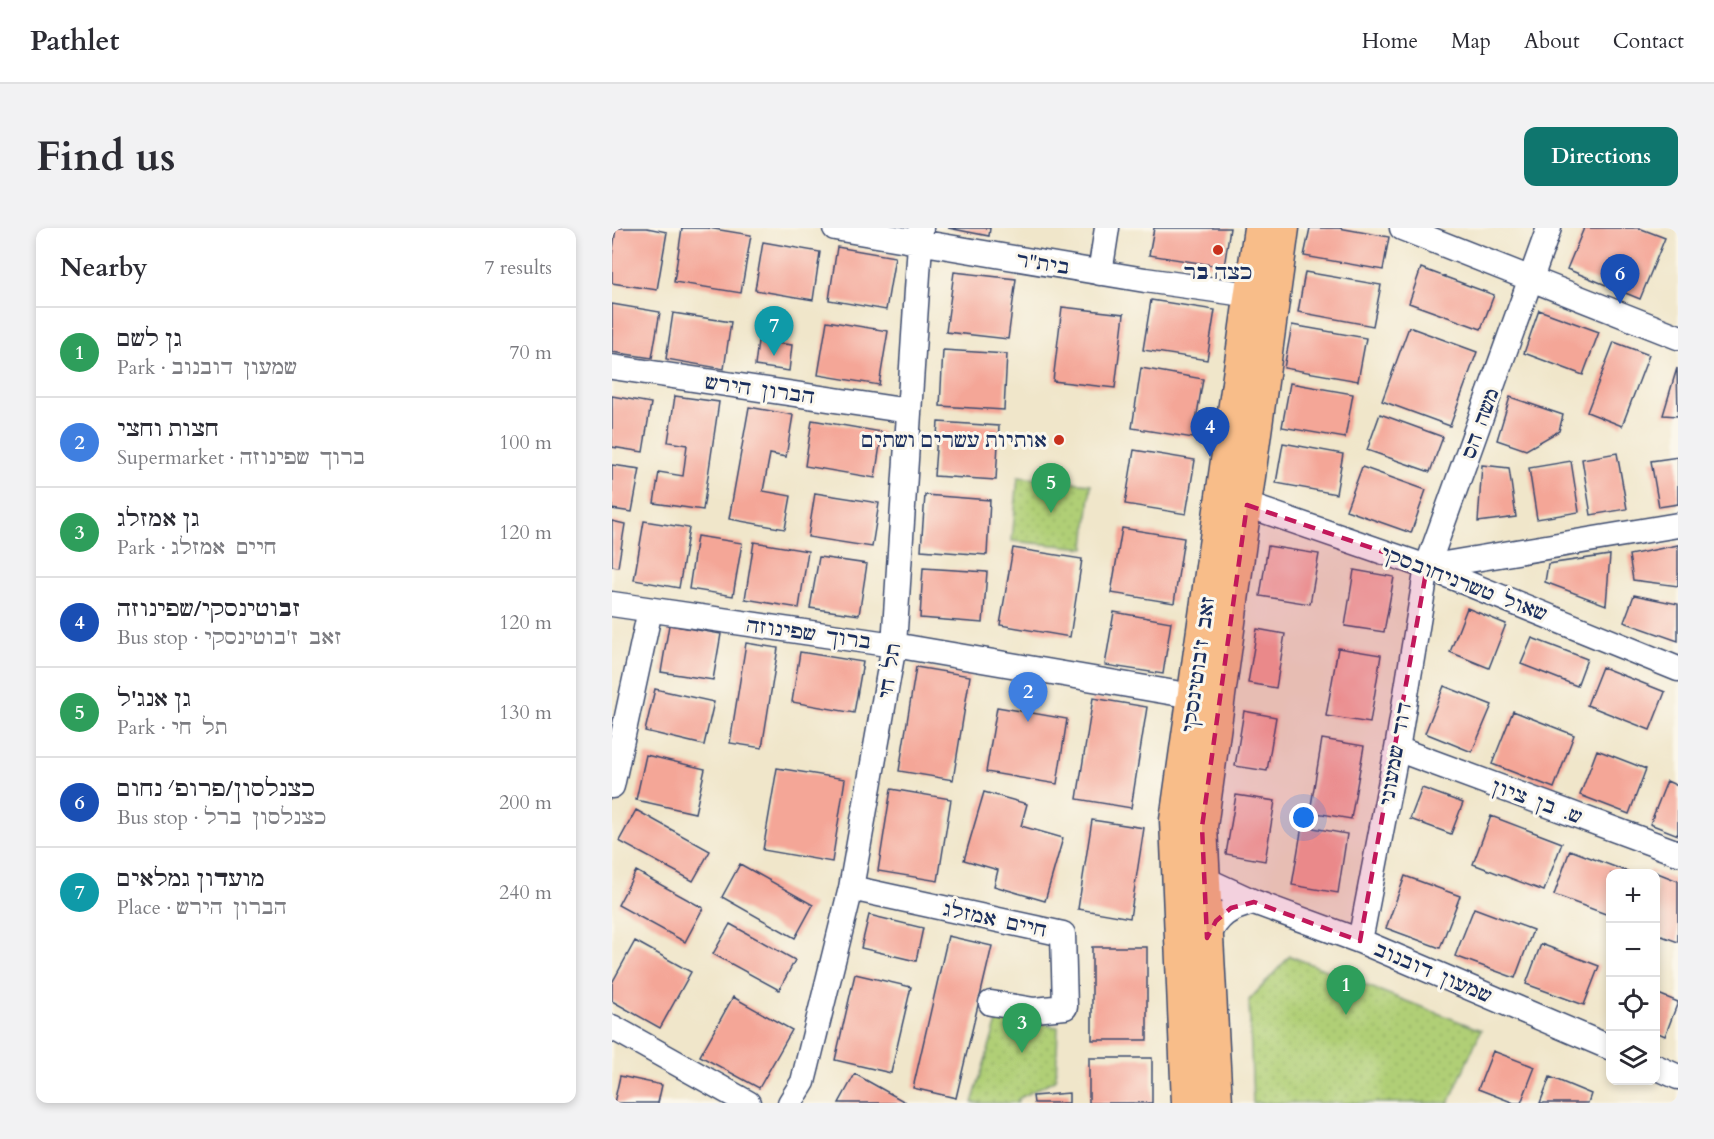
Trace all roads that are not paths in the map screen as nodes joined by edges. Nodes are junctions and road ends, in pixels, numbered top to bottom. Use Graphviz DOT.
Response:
graph roads {
  1 [pos="835,228"];
  2 [pos="1107,228"];
  3 [pos="1259,228"];
  4 [pos="1284,228"];
  5 [pos="1402,228"];
  6 [pos="1549,228"];
  7 [pos="920,236"];
  8 [pos="1100,273"];
  9 [pos="1532,279"];
  10 [pos="1251,295"];
  11 [pos="1678,337"];
  12 [pos="612,367"];
  13 [pos="909,411"];
  14 [pos="1247,505"];
  15 [pos="1678,525"];
  16 [pos="1427,567"];
  17 [pos="612,604"];
  18 [pos="650,610"];
  19 [pos="894,645"];
  20 [pos="1678,669"];
  21 [pos="1206,698"];
  22 [pos="1397,749"];
  23 [pos="612,786"];
  24 [pos="1678,853"];
  25 [pos="1204,879"];
  26 [pos="851,888"];
  27 [pos="1254,902"];
  28 [pos="1207,938"];
  29 [pos="1360,941"];
  30 [pos="991,1003"];
  31 [pos="612,1028"];
  32 [pos="1606,1046"];
  33 [pos="1660,1069"];
  34 [pos="1678,1077"];
  35 [pos="748,1103"];
  36 [pos="790,1103"];
  37 [pos="1187,1103"];
  38 [pos="1217,1103"];
  1 -- 7 [label="street, בית\"ר"];
  2 -- 8 [label="street"];
  3 -- 10 [label="main road, זאב ז'בוטינסקי"];
  4 -- 14 [label="main road, זאב ז'בוטינסקי"];
  5 -- 9 [label="street"];
  6 -- 9 [label="street, משה הס"];
  7 -- 8 [label="street, בית\"ר"];
  7 -- 13 [label="street, תל חי"];
  8 -- 10 [label="street, בית\"ר"];
  9 -- 11 [label="street"];
  9 -- 16 [label="street, משה הס"];
  10 -- 21 [label="main road, זאב ז'בוטינסקי"];
  12 -- 13 [label="street, הברון הירש"];
  13 -- 19 [label="street, תל חי"];
  14 -- 16 [label="street, שאול טשרניחובסקי"];
  14 -- 21 [label="main road, זאב ז'בוטינסקי"];
  15 -- 16 [label="street"];
  16 -- 20 [label="street, שאול טשרניחובסקי"];
  16 -- 22 [label="street, דוד שמעוני"];
  17 -- 18 [label="street, ברוך שפינוזה"];
  18 -- 19 [label="street, ברוך שפינוזה"];
  18 -- 23 [label="street"];
  19 -- 21 [label="street, ברוך שפינוזה"];
  19 -- 26 [label="street, תל חי"];
  21 -- 25 [label="main road, זאב ז'בוטינסקי"];
  21 -- 37 [label="main road, זאב ז'בוטינסקי"];
  22 -- 24 [label="street, ש. בן ציון"];
  22 -- 29 [label="street, דוד שמעוני"];
  25 -- 27 [label="street, שמעון דובנוב"];
  25 -- 28 [label="main road, זאב ז'בוטינסקי"];
  26 -- 30 [label="street, חיים אמזלג"];
  26 -- 36 [label="street, תל חי"];
  27 -- 28 [label="street"];
  27 -- 29 [label="street, שמעון דובנוב"];
  28 -- 38 [label="main road, זאב ז'בוטינסקי"];
  29 -- 32 [label="street, שמעון דובנוב"];
  31 -- 35 [label="street"];
  33 -- 34 [label="street"];
}
